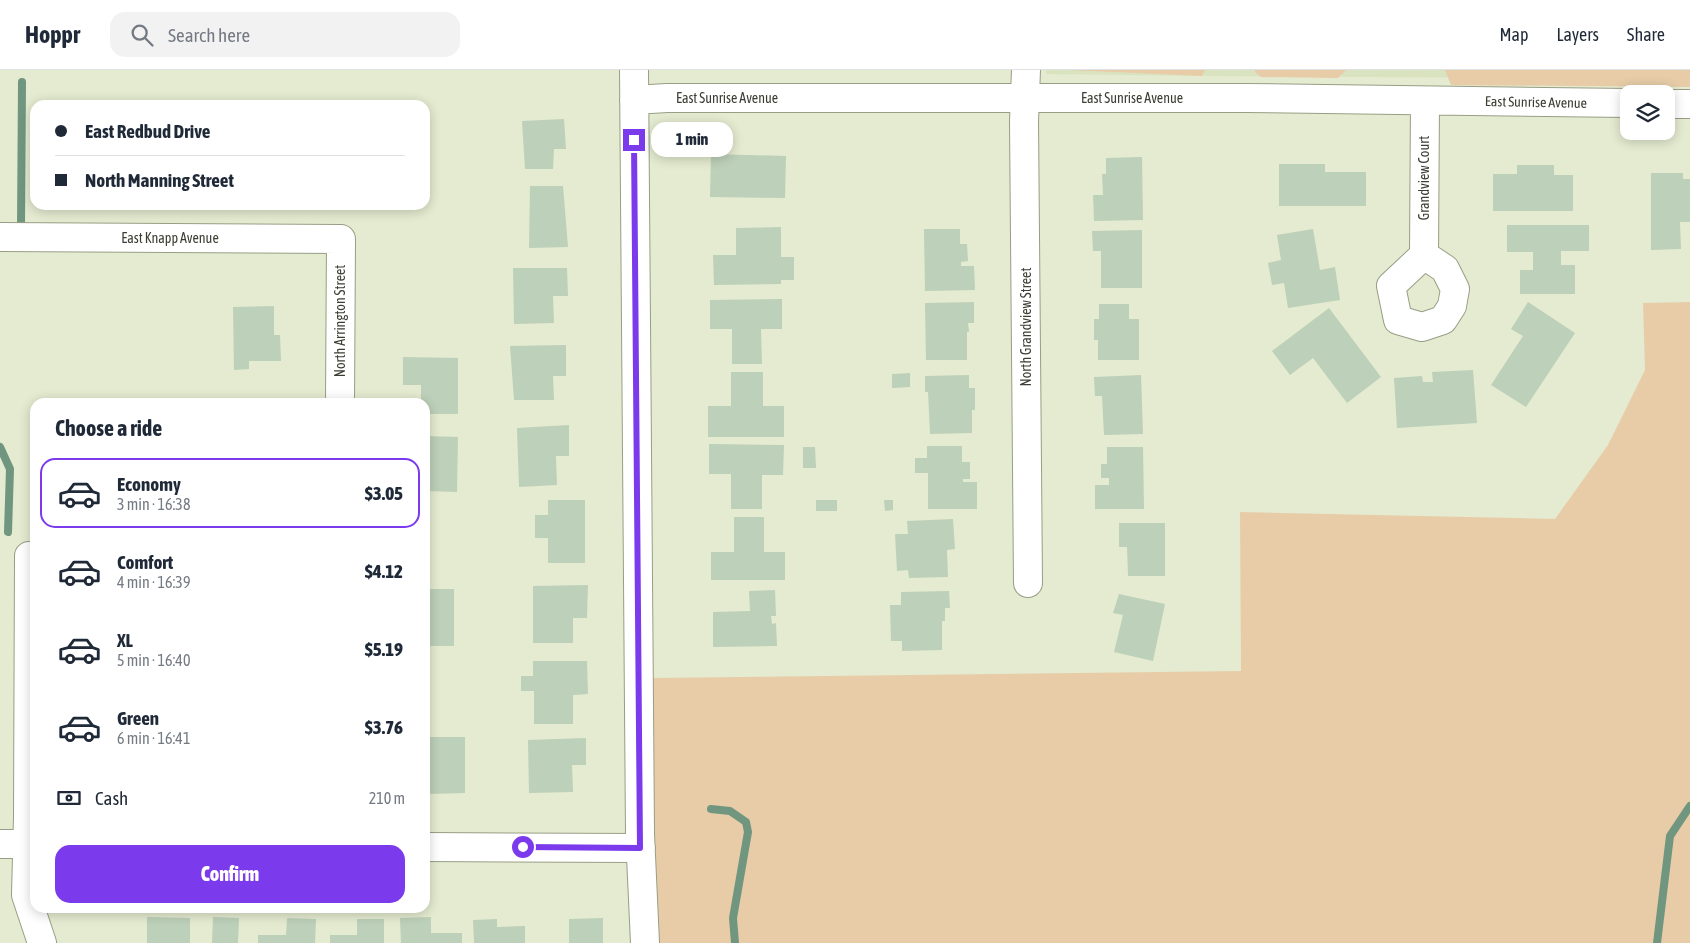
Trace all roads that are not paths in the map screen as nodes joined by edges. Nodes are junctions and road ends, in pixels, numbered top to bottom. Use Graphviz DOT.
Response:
graph roads {
  1 [pos="634,70"];
  2 [pos="1026,70"];
  3 [pos="1025,98"];
  4 [pos="634,100"];
  5 [pos="1425,101"];
  6 [pos="1620,103"];
  7 [pos="1675,104"];
  8 [pos="1690,104"];
  9 [pos="0,237"];
  10 [pos="341,239"];
  11 [pos="1424,255"];
  12 [pos="340,398"];
  13 [pos="29,556"];
  14 [pos="1028,583"];
  15 [pos="30,700"];
  16 [pos="0,844"];
  17 [pos="30,844"];
  18 [pos="430,847"];
  19 [pos="640,848"];
  20 [pos="30,854"];
  21 [pos="30,907"];
  22 [pos="32,913"];
  23 [pos="42,943"];
  24 [pos="645,943"];
  1 -- 4 [label="street"];
  2 -- 3 [label="street, North Grandview Street"];
  3 -- 4 [label="street, East Sunrise Avenue"];
  3 -- 5 [label="street, East Sunrise Avenue"];
  3 -- 14 [label="street, North Grandview Street"];
  4 -- 19 [label="street"];
  5 -- 6 [label="street, East Sunrise Avenue"];
  5 -- 11 [label="street, Grandview Court"];
  7 -- 8 [label="street"];
  9 -- 10 [label="street, East Knapp Avenue"];
  10 -- 12 [label="street, North Arrington Street"];
  13 -- 15 [label="street"];
  16 -- 17 [label="street"];
  18 -- 19 [label="street"];
  19 -- 24 [label="street"];
  20 -- 21 [label="street"];
  22 -- 23 [label="street"];
}
